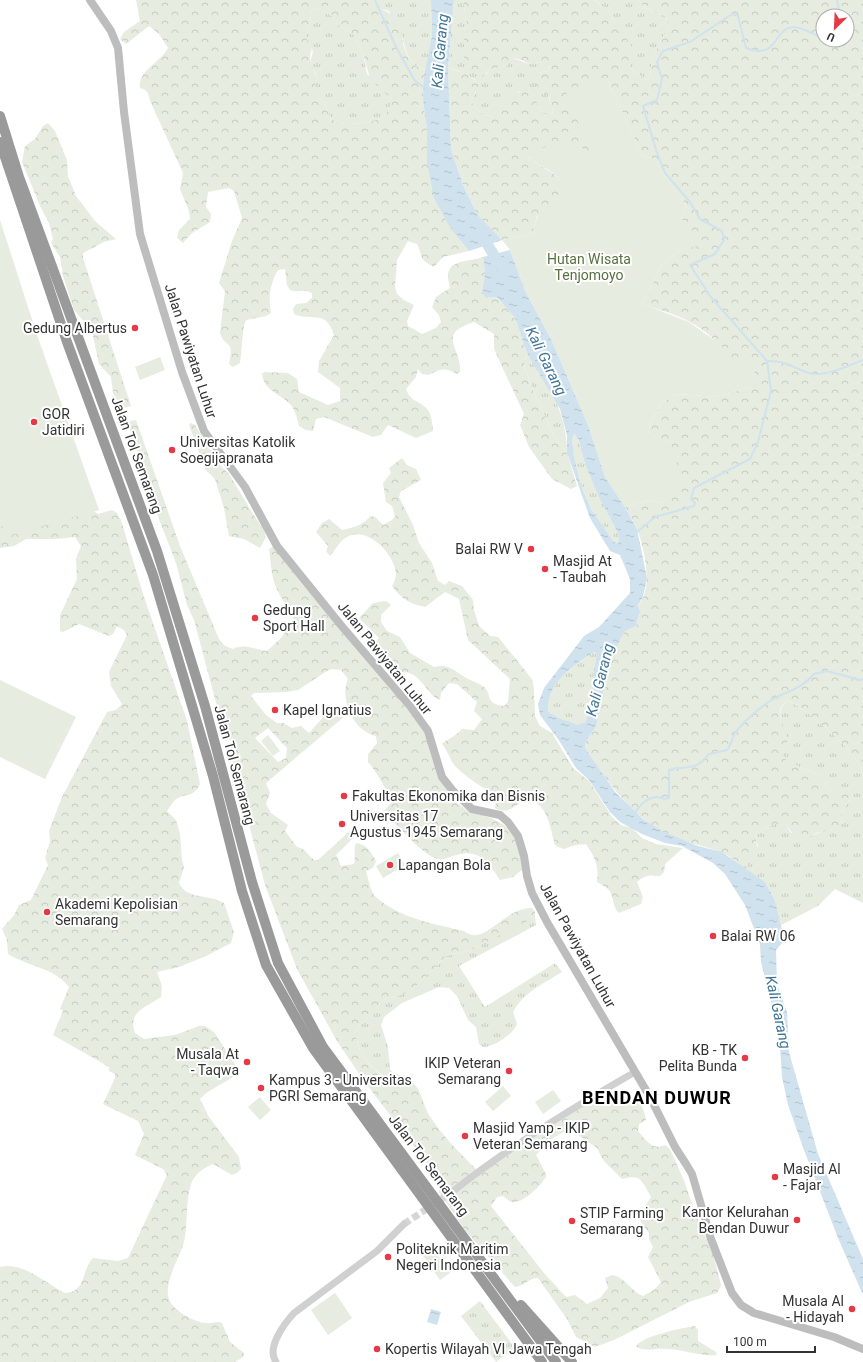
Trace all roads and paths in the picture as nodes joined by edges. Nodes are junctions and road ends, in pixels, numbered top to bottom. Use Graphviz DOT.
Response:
graph roads {
  1 [pos="90,0"];
  2 [pos="0,116"];
  3 [pos="0,142"];
  4 [pos="635,1072"];
  5 [pos="452,1192"];
  6 [pos="404,1224"];
  7 [pos="479,1257"];
  8 [pos="863,1349"];
  9 [pos="276,1362"];
  10 [pos="542,1362"];
  11 [pos="556,1362"];
  12 [pos="572,1362"];
  1 -- 4 [label="main road, Jalan Pawiyatan Luhur"];
  2 -- 7 [label="highway, Jalan Tol Semarang"];
  3 -- 10 [label="highway, Jalan Tol Semarang"];
  4 -- 5 [label="street"];
  4 -- 8 [label="main road, Jalan Pawiyatan Luhur"];
  6 -- 9 [label="street"];
  7 -- 11 [label="highway, Jalan Tol Semarang"];
  7 -- 12 [label="highway"];
}
